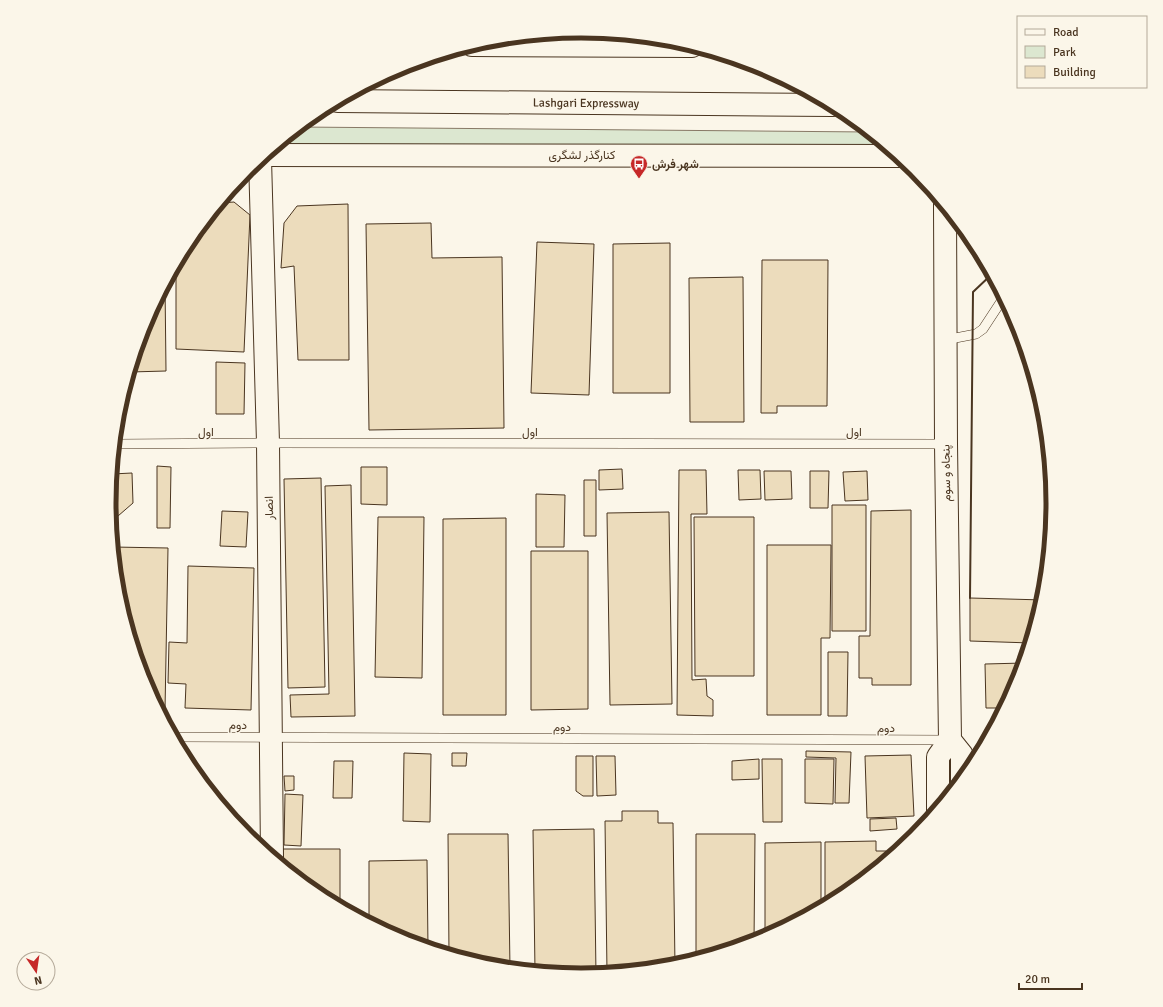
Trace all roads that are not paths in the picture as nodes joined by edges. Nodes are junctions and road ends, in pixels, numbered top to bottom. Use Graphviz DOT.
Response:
graph roads {
  1 [pos="502,45"];
  2 [pos="665,46"];
  3 [pos="349,100"];
  4 [pos="822,105"];
  5 [pos="274,155"];
  6 [pos="890,156"];
  7 [pos="260,167"];
  8 [pos="945,213"];
  9 [pos="1001,302"];
  10 [pos="945,340"];
  11 [pos="268,443"];
  12 [pos="120,444"];
  13 [pos="946,444"];
  14 [pos="178,736"];
  15 [pos="271,738"];
  16 [pos="950,740"];
  17 [pos="962,772"];
  18 [pos="938,802"];
  19 [pos="272,850"];
  1 -- 2 [label="main road"];
  3 -- 4 [label="main road, Lashgari Expressway"];
  5 -- 6 [label="main road, کنارگذر لشگری"];
  7 -- 11 [label="main road, انصار"];
  8 -- 10 [label="main road, پنجاه و سوم"];
  9 -- 10 [label="lane"];
  10 -- 13 [label="main road, پنجاه و سوم"];
  11 -- 12 [label="lane, اول"];
  11 -- 13 [label="lane, اول"];
  11 -- 15 [label="main road, انصار"];
  13 -- 16 [label="main road, پنجاه و سوم"];
  14 -- 15 [label="lane, دوم"];
  15 -- 16 [label="lane, دوم"];
  15 -- 19 [label="main road, انصار"];
  16 -- 17 [label="main road"];
  16 -- 18 [label="main road"];
}
